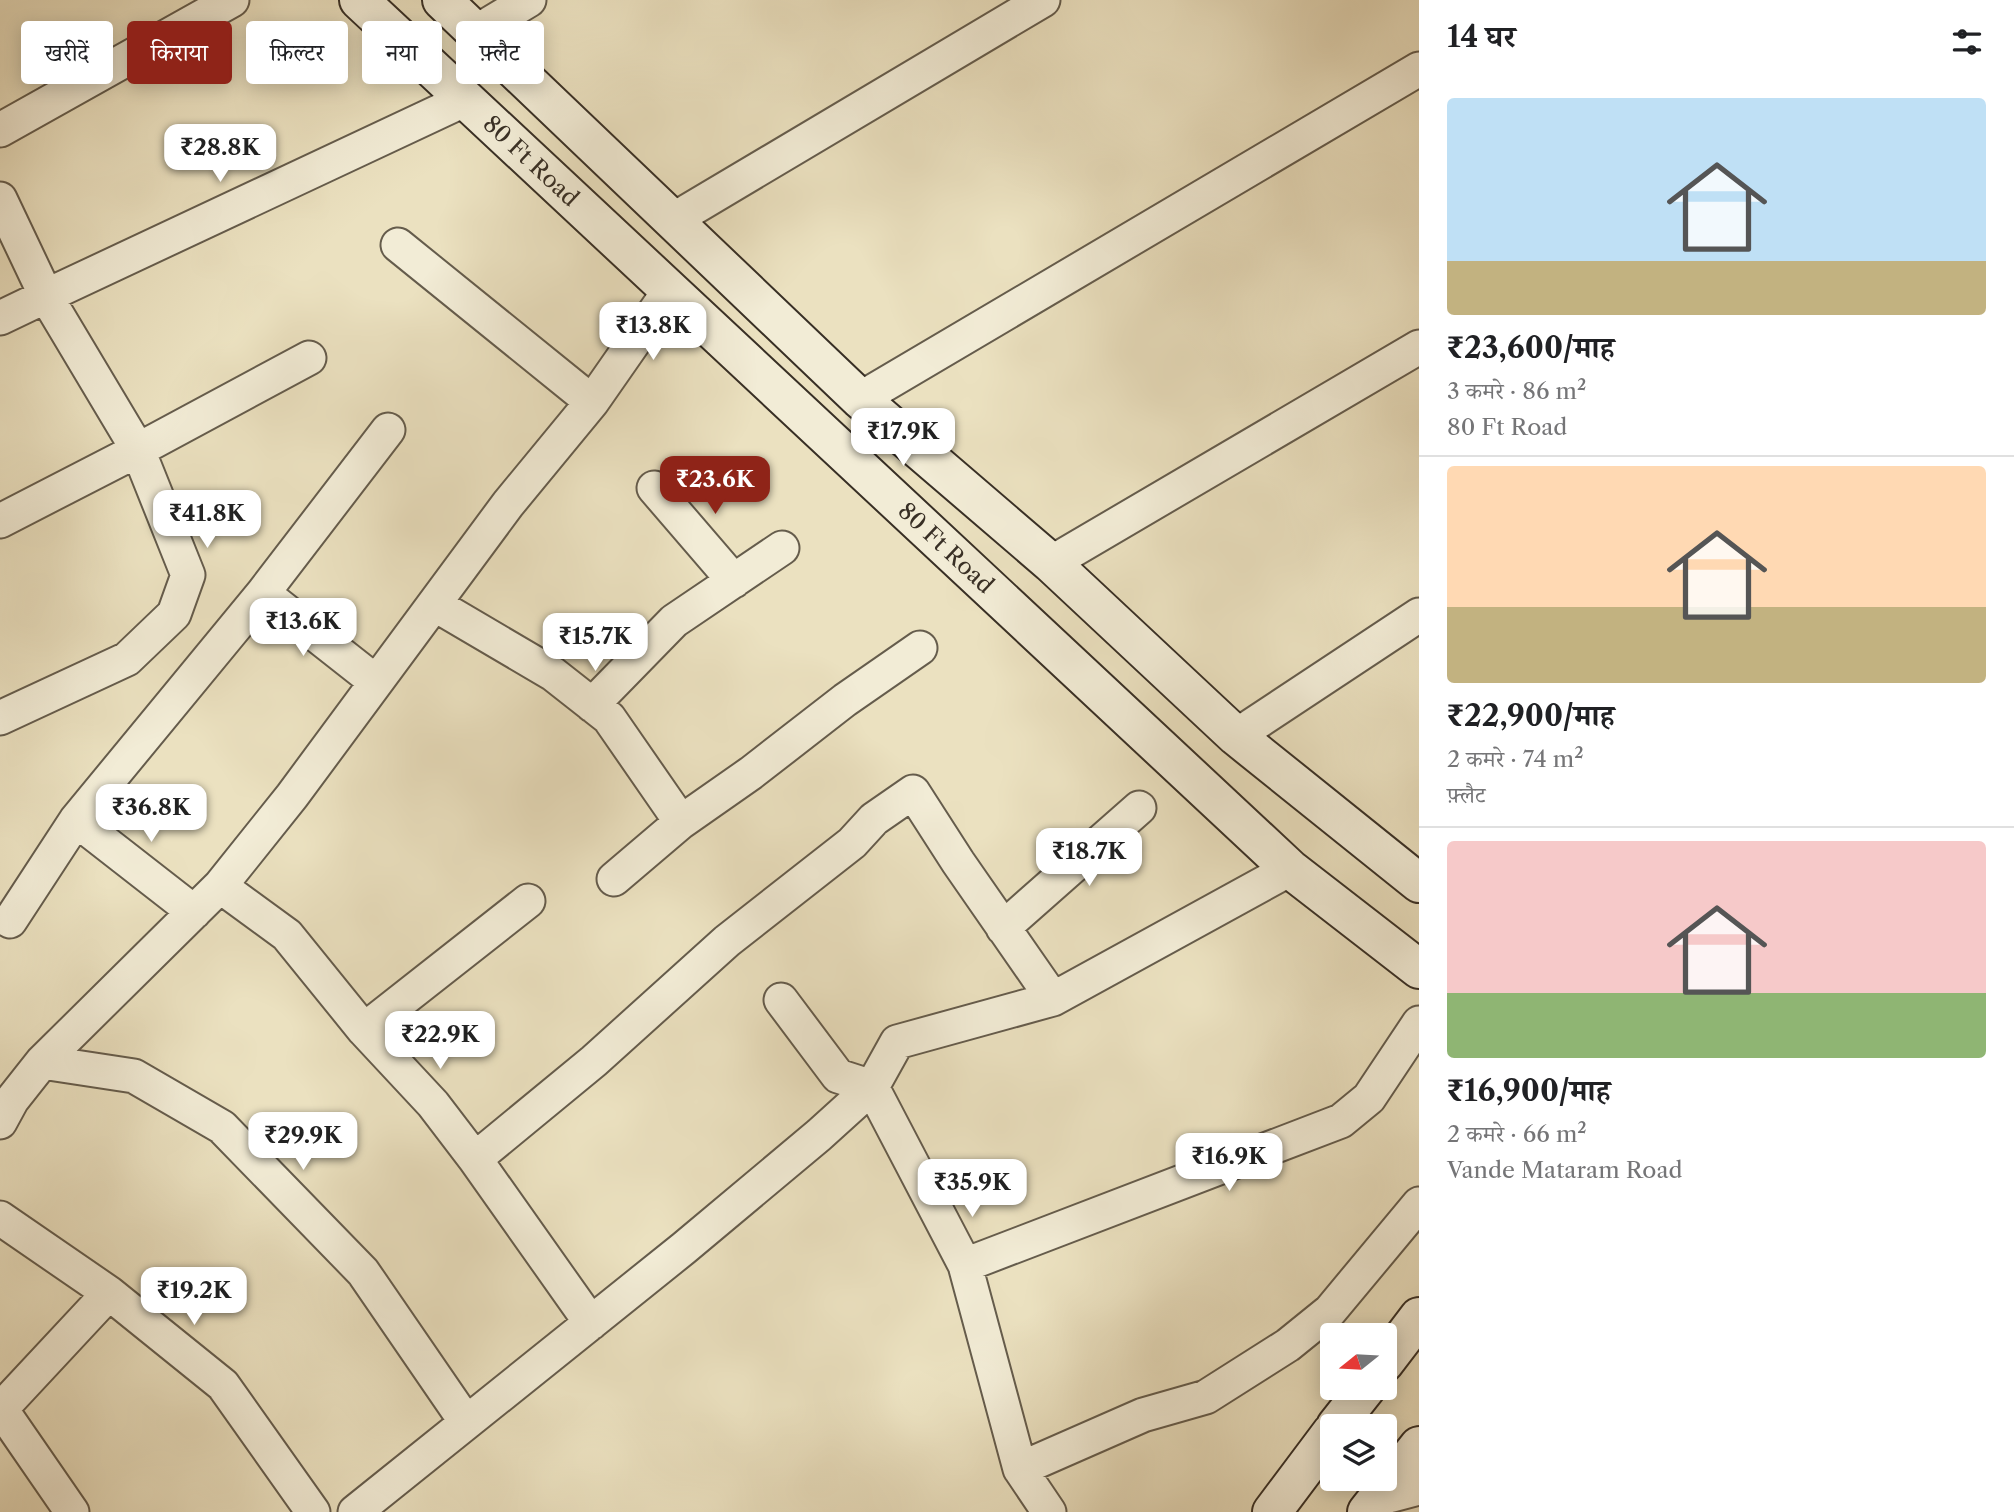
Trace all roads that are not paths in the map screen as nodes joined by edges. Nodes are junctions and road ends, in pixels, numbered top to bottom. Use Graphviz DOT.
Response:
graph roads {
  1 [pos="232,0"];
  2 [pos="359,0"];
  3 [pos="442,0"];
  4 [pos="529,0"];
  5 [pos="1043,0"];
  6 [pos="464,21"];
  7 [pos="494,21"];
  8 [pos="1419,69"];
  9 [pos="530,84"];
  10 [pos="466,99"];
  11 [pos="0,130"];
  12 [pos="0,198"];
  13 [pos="673,220"];
  14 [pos="398,245"];
  15 [pos="670,290"];
  16 [pos="46,296"];
  17 [pos="0,318"];
  18 [pos="1419,347"];
  19 [pos="309,358"];
  20 [pos="860,399"];
  21 [pos="592,402"];
  22 [pos="388,430"];
  23 [pos="138,450"];
  24 [pos="654,488"];
  25 [pos="0,521"];
  26 [pos="782,548"];
  27 [pos="1051,564"];
  28 [pos="734,581"];
  29 [pos="263,593"];
  30 [pos="434,604"];
  31 [pos="1419,615"];
  32 [pos="920,648"];
  33 [pos="376,681"];
  34 [pos="592,705"];
  35 [pos="0,718"];
  36 [pos="1236,736"];
  37 [pos="1139,808"];
  38 [pos="76,820"];
  39 [pos="681,822"];
  40 [pos="1290,869"];
  41 [pos="614,879"];
  42 [pos="1419,883"];
  43 [pos="220,886"];
  44 [pos="528,901"];
  45 [pos="194,912"];
  46 [pos="10,921"];
  47 [pos="1003,928"];
  48 [pos="1419,970"];
  49 [pos="1053,999"];
  50 [pos="781,1000"];
  51 [pos="1419,1023"];
  52 [pos="364,1030"];
  53 [pos="42,1062"];
  54 [pos="872,1087"];
  55 [pos="0,1122"];
  56 [pos="475,1159"];
  57 [pos="1419,1204"];
  58 [pos="0,1218"];
  59 [pos="965,1265"];
  60 [pos="109,1293"];
  61 [pos="1419,1317"];
  62 [pos="590,1323"];
  63 [pos="1397,1346"];
  64 [pos="1357,1400"];
  65 [pos="1,1409"];
  66 [pos="1345,1414"];
  67 [pos="466,1422"];
  68 [pos="1419,1446"];
  69 [pos="1320,1448"];
  70 [pos="1020,1469"];
  71 [pos="1419,1489"];
  72 [pos="1372,1506"];
  73 [pos="72,1512"];
  74 [pos="313,1512"];
  75 [pos="355,1512"];
  76 [pos="1049,1512"];
  77 [pos="1272,1512"];
  1 -- 11 [label="street"];
  2 -- 10 [label="main road, 80 Ft Road"];
  3 -- 6 [label="main road"];
  4 -- 7 [label="street"];
  5 -- 13 [label="street"];
  8 -- 20 [label="street"];
  9 -- 13 [label="main road"];
  10 -- 15 [label="main road, 80 Ft Road"];
  10 -- 16 [label="street"];
  12 -- 16 [label="street"];
  13 -- 20 [label="main road"];
  14 -- 21 [label="street"];
  15 -- 21 [label="street"];
  15 -- 40 [label="main road, 80 Ft Road"];
  16 -- 17 [label="street"];
  16 -- 23 [label="street"];
  18 -- 27 [label="street"];
  19 -- 23 [label="street"];
  20 -- 27 [label="main road"];
  21 -- 30 [label="street"];
  22 -- 29 [label="street"];
  23 -- 25 [label="street"];
  23 -- 35 [label="street"];
  24 -- 28 [label="street"];
  26 -- 28 [label="street"];
  27 -- 36 [label="main road"];
  28 -- 34 [label="street"];
  29 -- 33 [label="street"];
  29 -- 38 [label="street"];
  30 -- 33 [label="street"];
  30 -- 34 [label="street"];
  31 -- 36 [label="street"];
  32 -- 39 [label="street"];
  33 -- 43 [label="street"];
  34 -- 39 [label="street"];
  36 -- 42 [label="main road"];
  37 -- 47 [label="street"];
  38 -- 45 [label="street"];
  38 -- 46 [label="street"];
  39 -- 41 [label="street"];
  40 -- 48 [label="main road, 80 Ft Road"];
  40 -- 49 [label="street"];
  43 -- 45 [label="street"];
  43 -- 52 [label="street"];
  44 -- 52 [label="street"];
  45 -- 53 [label="street"];
  47 -- 49 [label="street"];
  47 -- 56 [label="street"];
  49 -- 54 [label="street"];
  50 -- 54 [label="street"];
  51 -- 59 [label="street"];
  52 -- 56 [label="street"];
  53 -- 55 [label="street"];
  53 -- 67 [label="street"];
  54 -- 59 [label="street"];
  54 -- 62 [label="street"];
  56 -- 62 [label="street"];
  57 -- 70 [label="street"];
  58 -- 60 [label="street"];
  59 -- 70 [label="street"];
  60 -- 65 [label="street"];
  60 -- 74 [label="street"];
  61 -- 63 [label="main road"];
  62 -- 67 [label="street"];
  64 -- 66 [label="main road"];
  65 -- 73 [label="street"];
  67 -- 75 [label="street"];
  68 -- 72 [label="main road"];
  69 -- 77 [label="main road"];
  70 -- 76 [label="street"];
  71 -- 72 [label="street"];
}
